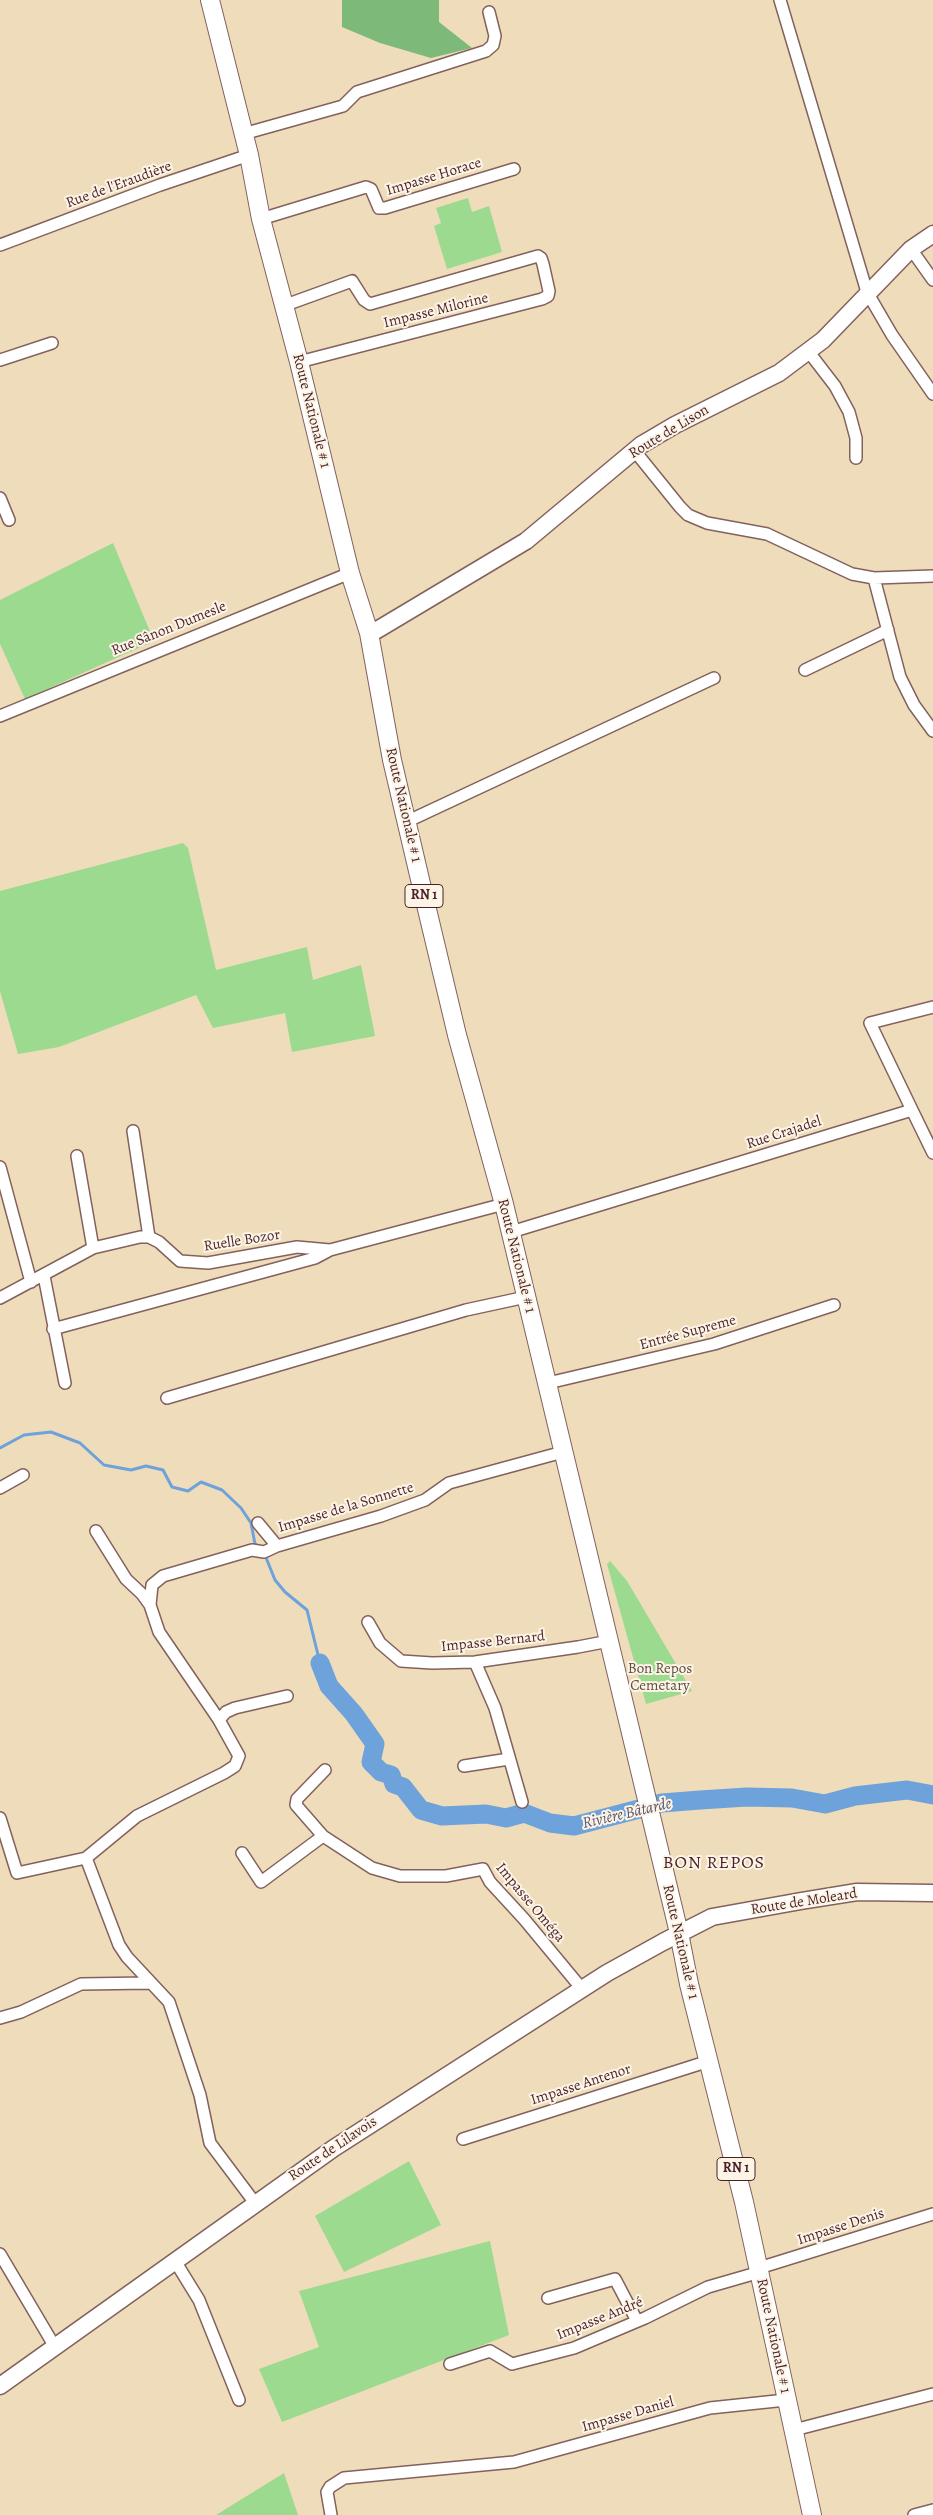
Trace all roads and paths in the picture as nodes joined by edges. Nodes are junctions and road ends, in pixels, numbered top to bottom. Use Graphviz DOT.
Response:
graph roads {
  1 [pos="210,0"];
  2 [pos="780,0"];
  3 [pos="489,12"];
  4 [pos="243,134"];
  5 [pos="249,155"];
  6 [pos="514,169"];
  7 [pos="261,219"];
  8 [pos="933,234"];
  9 [pos="0,245"];
  10 [pos="911,249"];
  11 [pos="933,280"];
  12 [pos="867,292"];
  13 [pos="283,306"];
  14 [pos="52,343"];
  15 [pos="808,351"];
  16 [pos="0,360"];
  17 [pos="299,362"];
  18 [pos="933,394"];
  19 [pos="634,450"];
  20 [pos="856,458"];
  21 [pos="0,498"];
  22 [pos="9,520"];
  23 [pos="350,573"];
  24 [pos="933,576"];
  25 [pos="874,578"];
  26 [pos="888,630"];
  27 [pos="369,633"];
  28 [pos="805,670"];
  29 [pos="714,678"];
  30 [pos="0,716"];
  31 [pos="933,732"];
  32 [pos="406,822"];
  33 [pos="933,1007"];
  34 [pos="912,1110"];
  35 [pos="133,1131"];
  36 [pos="933,1153"];
  37 [pos="77,1156"];
  38 [pos="0,1166"];
  39 [pos="504,1204"];
  40 [pos="511,1232"];
  41 [pos="149,1237"];
  42 [pos="93,1248"];
  43 [pos="330,1250"];
  44 [pos="44,1276"];
  45 [pos="31,1282"];
  46 [pos="526,1297"];
  47 [pos="0,1298"];
  48 [pos="834,1305"];
  49 [pos="53,1329"];
  50 [pos="548,1382"];
  51 [pos="65,1383"];
  52 [pos="167,1398"];
  53 [pos="563,1452"];
  54 [pos="23,1475"];
  55 [pos="0,1488"];
  56 [pos="258,1523"];
  57 [pos="96,1531"];
  58 [pos="277,1546"];
  59 [pos="152,1585"];
  60 [pos="133,1586"];
  61 [pos="150,1605"];
  62 [pos="368,1622"];
  63 [pos="609,1641"];
  64 [pos="476,1662"];
  65 [pos="287,1696"];
  66 [pos="219,1720"];
  67 [pos="509,1759"];
  68 [pos="464,1766"];
  69 [pos="325,1770"];
  70 [pos="522,1802"];
  71 [pos="0,1818"];
  72 [pos="323,1836"];
  73 [pos="242,1853"];
  74 [pos="86,1858"];
  75 [pos="933,1893"];
  76 [pos="679,1933"];
  77 [pos="150,1983"];
  78 [pos="582,1989"];
  79 [pos="0,2018"];
  80 [pos="709,2061"];
  81 [pos="463,2138"];
  82 [pos="254,2204"];
  83 [pos="933,2214"];
  84 [pos="0,2254"];
  85 [pos="175,2261"];
  86 [pos="759,2270"];
  87 [pos="548,2298"];
  88 [pos="637,2321"];
  89 [pos="55,2347"];
  90 [pos="450,2364"];
  91 [pos="0,2386"];
  92 [pos="933,2394"];
  93 [pos="239,2400"];
  94 [pos="786,2400"];
  95 [pos="794,2430"];
  96 [pos="933,2510"];
  97 [pos="331,2515"];
  98 [pos="812,2515"];
  99 [pos="914,2515"];
  1 -- 4 [label="main road, Route Nationale # 1 / RN 1"];
  2 -- 12 [label="street"];
  3 -- 4 [label="street"];
  4 -- 5 [label="main road, Route Nationale # 1 / RN 1"];
  5 -- 7 [label="main road, Route Nationale # 1 / RN 1"];
  5 -- 9 [label="street, Rue de l'Eraudière"];
  6 -- 7 [label="street, Impasse Horace"];
  7 -- 13 [label="main road, Route Nationale # 1 / RN 1"];
  8 -- 10 [label="street, Route de Lison"];
  10 -- 11 [label="street"];
  10 -- 12 [label="street, Route de Lison"];
  12 -- 15 [label="street, Route de Lison"];
  12 -- 18 [label="street"];
  13 -- 17 [label="main road, Route Nationale # 1 / RN 1"];
  13 -- 17 [label="street, Impasse Milorine"];
  14 -- 16 [label="street"];
  15 -- 19 [label="street, Route de Lison"];
  15 -- 20 [label="street"];
  17 -- 23 [label="main road, Route Nationale # 1 / RN 1"];
  19 -- 25 [label="street"];
  19 -- 27 [label="street, Route de Lison"];
  21 -- 22 [label="street"];
  23 -- 27 [label="main road, Route Nationale # 1 / RN 1"];
  23 -- 30 [label="street, Rue Sânon Dumesle"];
  24 -- 25 [label="street"];
  25 -- 26 [label="street"];
  26 -- 28 [label="street"];
  26 -- 31 [label="street"];
  27 -- 32 [label="main road, Route Nationale # 1 / RN 1"];
  29 -- 32 [label="street"];
  32 -- 39 [label="main road, Route Nationale # 1 / RN 1"];
  33 -- 34 [label="street"];
  34 -- 36 [label="street"];
  34 -- 40 [label="street, Rue Crajadel"];
  35 -- 41 [label="street"];
  37 -- 42 [label="street"];
  38 -- 45 [label="street"];
  39 -- 40 [label="main road, Route Nationale # 1 / RN 1"];
  39 -- 43 [label="street, Ruelle Bozor"];
  40 -- 46 [label="main road, Route Nationale # 1 / RN 1"];
  41 -- 42 [label="street"];
  41 -- 43 [label="street, Ruelle Bozor"];
  42 -- 44 [label="street"];
  43 -- 49 [label="street"];
  44 -- 45 [label="street"];
  44 -- 49 [label="street"];
  45 -- 47 [label="street"];
  46 -- 50 [label="main road, Route Nationale # 1 / RN 1"];
  46 -- 52 [label="street"];
  48 -- 50 [label="street, Entrée Supreme"];
  49 -- 51 [label="street"];
  50 -- 53 [label="main road, Route Nationale # 1 / RN 1"];
  53 -- 58 [label="street, Impasse de la Sonnette"];
  53 -- 63 [label="main road, Route Nationale # 1 / RN 1"];
  54 -- 55 [label="street"];
  56 -- 58 [label="street, Impasse de la Sonnette"];
  57 -- 60 [label="street"];
  58 -- 59 [label="street"];
  59 -- 60 [label="street"];
  59 -- 61 [label="street"];
  60 -- 61 [label="street"];
  61 -- 66 [label="street"];
  62 -- 64 [label="street, Impasse Bernard"];
  63 -- 64 [label="street, Impasse Bernard"];
  63 -- 76 [label="main road, Route Nationale # 1 / RN 1"];
  64 -- 67 [label="street"];
  65 -- 66 [label="street"];
  66 -- 74 [label="street"];
  67 -- 68 [label="street"];
  67 -- 70 [label="street"];
  69 -- 72 [label="street"];
  71 -- 74 [label="street"];
  72 -- 73 [label="street"];
  72 -- 78 [label="street, Impasse Oméga"];
  74 -- 77 [label="street"];
  75 -- 76 [label="street, Route de Moleard"];
  76 -- 78 [label="street, Route de Lilavois"];
  76 -- 80 [label="main road, Route Nationale # 1 / RN 1"];
  77 -- 79 [label="street"];
  77 -- 82 [label="street"];
  78 -- 82 [label="street, Route de Lilavois"];
  80 -- 81 [label="street, Impasse Antenor"];
  80 -- 86 [label="main road, Route Nationale # 1 / RN 1"];
  82 -- 85 [label="street, Route de Lilavois"];
  83 -- 86 [label="street, Impasse Denis"];
  84 -- 89 [label="street"];
  85 -- 89 [label="street, Route de Lilavois"];
  85 -- 93 [label="street"];
  86 -- 88 [label="street, Impasse André"];
  86 -- 94 [label="main road, Route Nationale # 1 / RN 1"];
  87 -- 88 [label="street"];
  88 -- 90 [label="street, Impasse André"];
  89 -- 91 [label="street, Route de Lilavois"];
  92 -- 95 [label="street"];
  94 -- 95 [label="main road, Route Nationale # 1 / RN 1"];
  94 -- 97 [label="street, Impasse Daniel"];
  95 -- 98 [label="main road, Route Nationale # 1 / RN 1"];
  96 -- 99 [label="street"];
}
